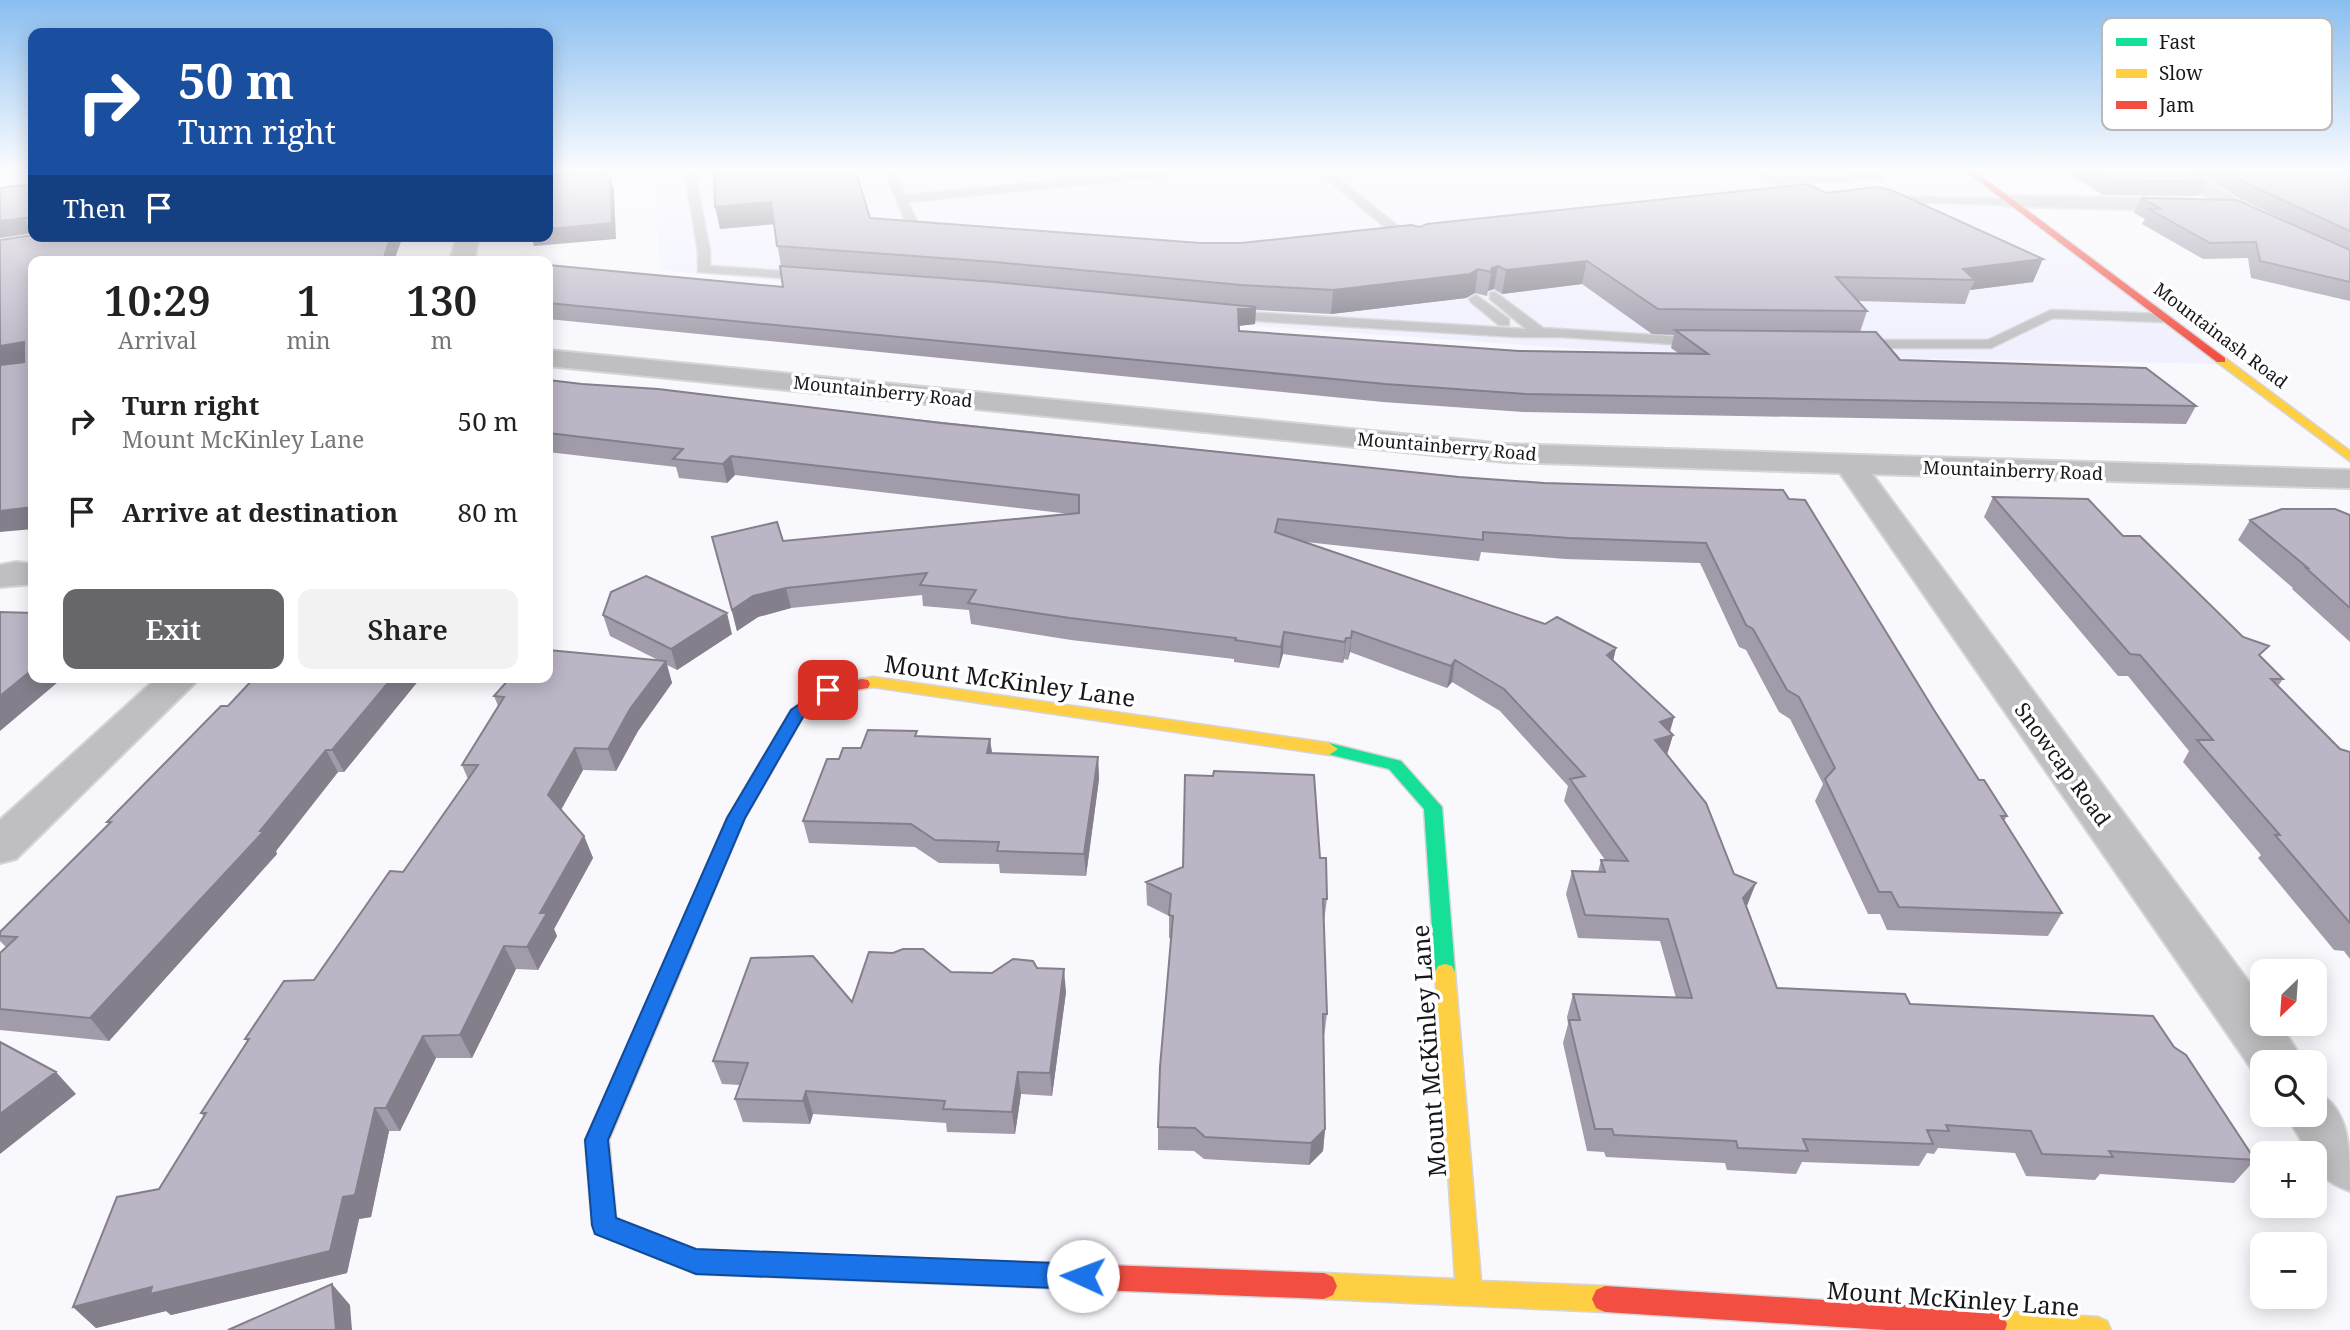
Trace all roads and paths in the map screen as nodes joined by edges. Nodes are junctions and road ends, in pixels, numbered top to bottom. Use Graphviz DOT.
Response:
graph roads {
  1 [pos="700,231"];
  2 [pos="1390,231"];
  3 [pos="2050,231"];
  4 [pos="2285,231"];
  5 [pos="1429,241"];
  6 [pos="2350,263"];
  7 [pos="823,279"];
  8 [pos="1495,296"];
  9 [pos="1476,299"];
  10 [pos="1213,313"];
  11 [pos="2165,318"];
  12 [pos="1516,332"];
  13 [pos="1539,332"];
  14 [pos="1718,342"];
  15 [pos="1839,344"];
  16 [pos="553,358"];
  17 [pos="2350,457"];
  18 [pos="1850,465"];
  19 [pos="2350,479"];
  20 [pos="28,574"];
  21 [pos="0,576"];
  22 [pos="175,683"];
  23 [pos="0,847"];
  24 [pos="2268,1050"];
  25 [pos="2323,1127"];
  26 [pos="2350,1165"];
  27 [pos="1469,1291"];
  28 [pos="2098,1330"];
  1 -- 7 [label="lane"];
  2 -- 5 [label="lane"];
  3 -- 11 [label="street, Mountainash Road"];
  4 -- 6 [label="street"];
  8 -- 13 [label="lane"];
  9 -- 12 [label="lane"];
  10 -- 12 [label="lane"];
  11 -- 15 [label="lane"];
  11 -- 17 [label="street, Mountainash Road"];
  12 -- 13 [label="lane"];
  13 -- 14 [label="lane"];
  16 -- 18 [label="street, Mountainberry Road"];
  18 -- 19 [label="street, Mountainberry Road"];
  18 -- 24 [label="street, Snowcap Road"];
  20 -- 21 [label="street"];
  22 -- 23 [label="street"];
  25 -- 26 [label="street"];
  27 -- 27 [label="street, Mount McKinley Lane"];
  27 -- 28 [label="street, Mount McKinley Lane"];
}
